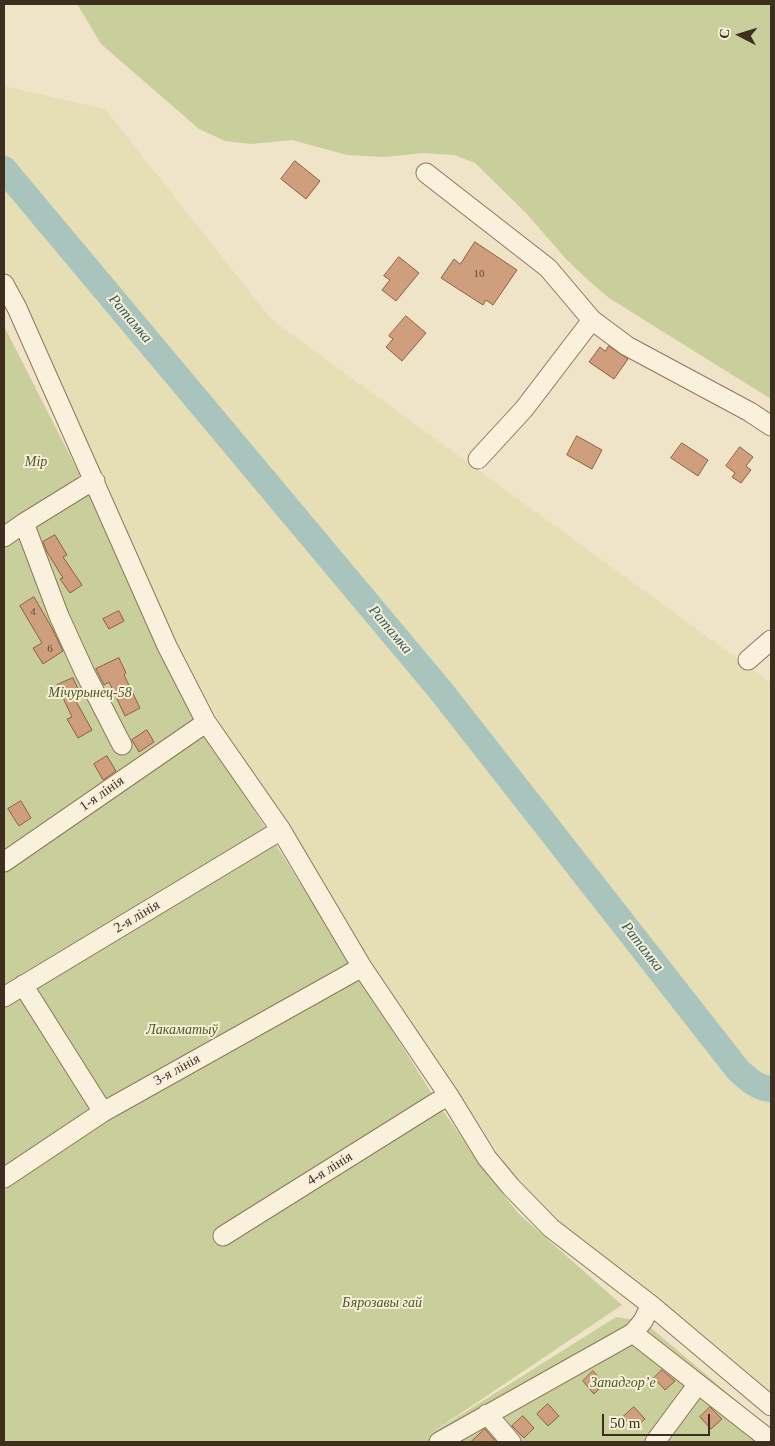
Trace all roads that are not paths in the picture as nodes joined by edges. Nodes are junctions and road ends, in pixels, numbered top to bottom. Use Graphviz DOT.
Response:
graph roads {
  1 [pos="426,173"];
  2 [pos="4,284"];
  3 [pos="10,312"];
  4 [pos="592,320"];
  5 [pos="771,426"];
  6 [pos="478,459"];
  7 [pos="95,481"];
  8 [pos="24,523"];
  9 [pos="4,537"];
  10 [pos="771,640"];
  11 [pos="748,660"];
  12 [pos="204,724"];
  13 [pos="122,745"];
  14 [pos="275,834"];
  15 [pos="4,862"];
  16 [pos="358,969"];
  17 [pos="23,985"];
  18 [pos="4,997"];
  19 [pos="443,1099"];
  20 [pos="103,1112"];
  21 [pos="4,1178"];
  22 [pos="223,1236"];
  23 [pos="652,1305"];
  24 [pos="633,1333"];
  25 [pos="698,1384"];
  26 [pos="771,1406"];
  27 [pos="487,1414"];
  28 [pos="771,1441"];
  29 [pos="439,1442"];
  30 [pos="511,1442"];
  31 [pos="654,1442"];
  1 -- 4 [label="street"];
  2 -- 3 [label="street"];
  3 -- 7 [label="street"];
  4 -- 5 [label="street"];
  4 -- 6 [label="street"];
  7 -- 8 [label="street"];
  7 -- 12 [label="street"];
  8 -- 9 [label="street"];
  8 -- 13 [label="street"];
  10 -- 11 [label="street"];
  12 -- 14 [label="street"];
  12 -- 15 [label="street, 1-я лінія"];
  14 -- 16 [label="street"];
  14 -- 17 [label="street, 2-я лінія"];
  16 -- 19 [label="street"];
  16 -- 20 [label="street, 3-я лінія"];
  17 -- 18 [label="street, 2-я лінія"];
  17 -- 20 [label="street"];
  19 -- 22 [label="street, 4-я лінія"];
  19 -- 23 [label="street"];
  20 -- 21 [label="street, 3-я лінія"];
  23 -- 24 [label="street"];
  23 -- 26 [label="street"];
  24 -- 25 [label="street"];
  24 -- 27 [label="street"];
  25 -- 28 [label="street"];
  25 -- 31 [label="street"];
  27 -- 29 [label="street"];
  27 -- 30 [label="street"];
}
